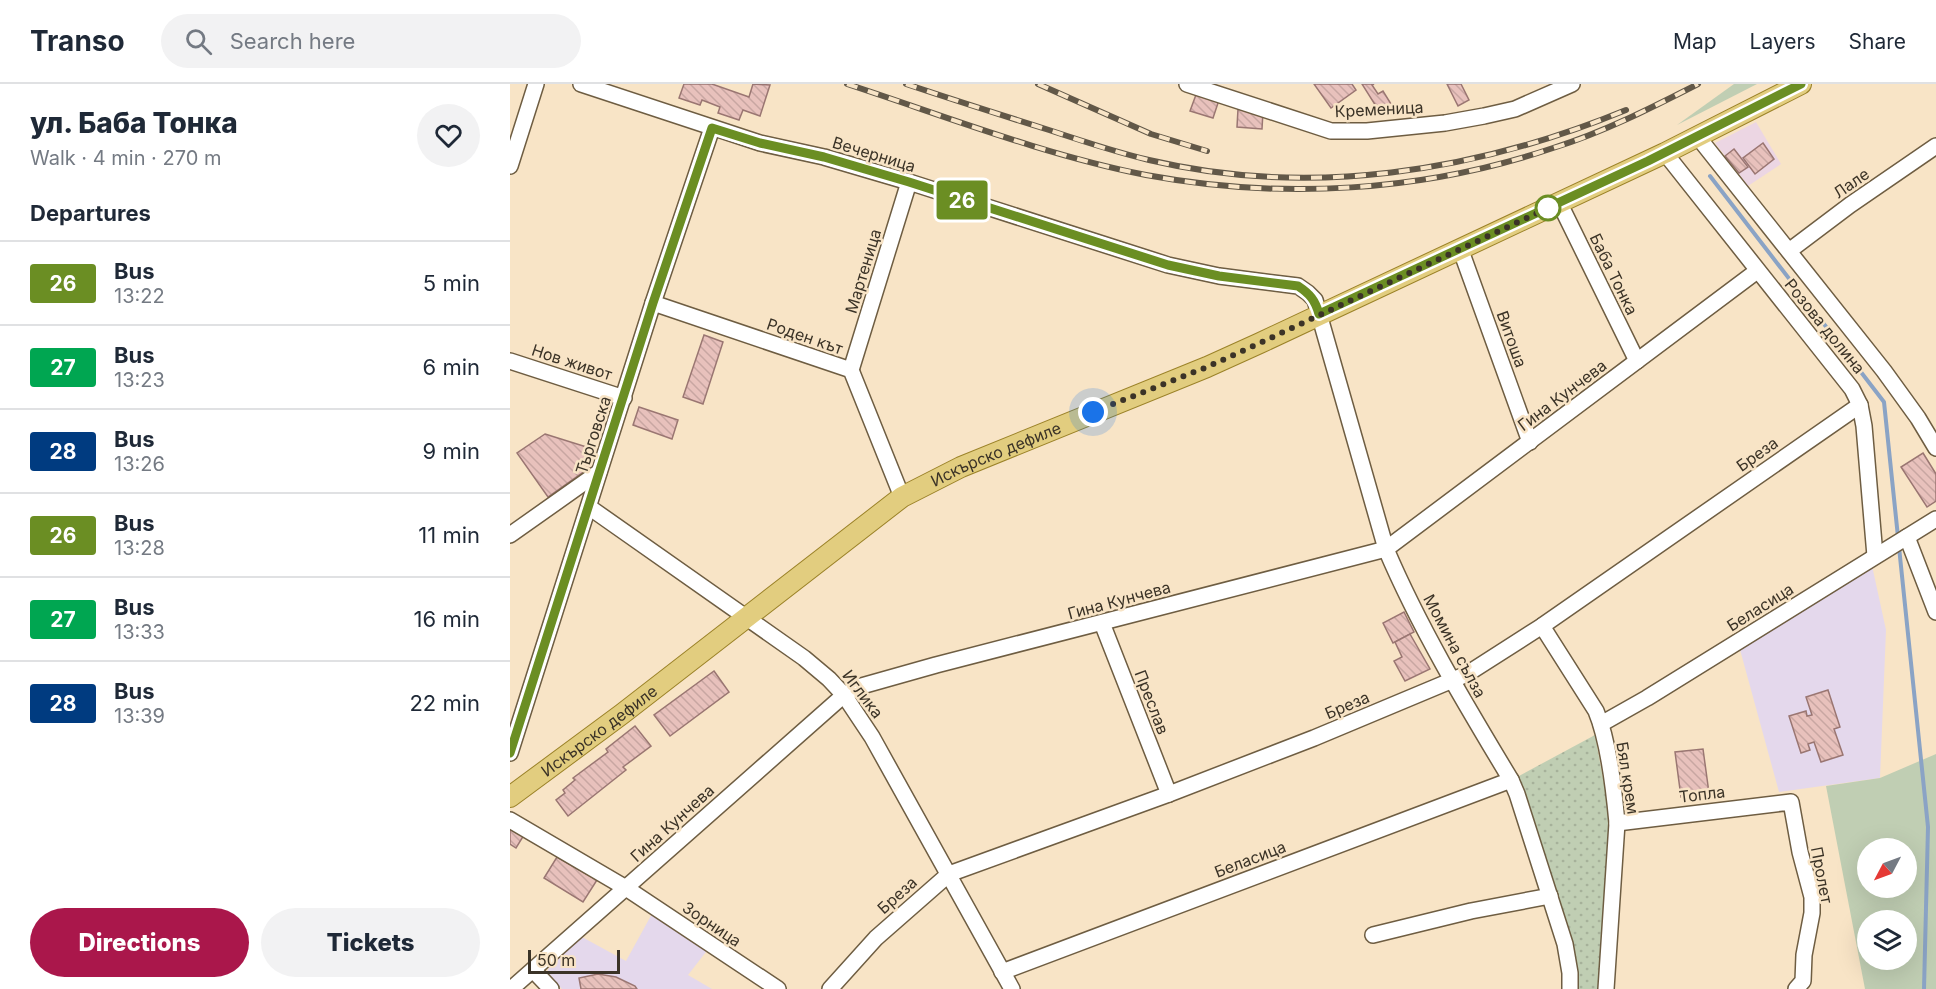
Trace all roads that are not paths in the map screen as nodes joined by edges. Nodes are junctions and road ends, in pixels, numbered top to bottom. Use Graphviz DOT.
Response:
graph roads {
  1 [pos="536,84"];
  2 [pos="581,84"];
  3 [pos="1187,84"];
  4 [pos="1572,84"];
  5 [pos="1801,84"];
  6 [pos="712,128"];
  7 [pos="1698,137"];
  8 [pos="1936,146"];
  9 [pos="1665,153"];
  10 [pos="510,166"];
  11 [pos="909,182"];
  12 [pos="1559,202"];
  13 [pos="1460,248"];
  14 [pos="1789,251"];
  15 [pos="1757,271"];
  16 [pos="653,303"];
  17 [pos="1319,314"];
  18 [pos="510,361"];
  19 [pos="1637,361"];
  20 [pos="851,370"];
  21 [pos="624,398"];
  22 [pos="1860,405"];
  23 [pos="1530,442"];
  24 [pos="1936,448"];
  25 [pos="599,472"];
  26 [pos="902,497"];
  27 [pos="589,507"];
  28 [pos="1936,519"];
  29 [pos="510,535"];
  30 [pos="1907,537"];
  31 [pos="1386,549"];
  32 [pos="1875,556"];
  33 [pos="1936,612"];
  34 [pos="746,617"];
  35 [pos="1101,623"];
  36 [pos="1542,626"];
  37 [pos="1453,680"];
  38 [pos="844,694"];
  39 [pos="1601,724"];
  40 [pos="510,753"];
  41 [pos="1511,780"];
  42 [pos="1169,794"];
  43 [pos="510,797"];
  44 [pos="1791,802"];
  45 [pos="510,820"];
  46 [pos="1617,823"];
  47 [pos="949,874"];
  48 [pos="626,888"];
  49 [pos="1550,896"];
  50 [pos="1373,935"];
  51 [pos="533,970"];
  52 [pos="1002,972"];
  53 [pos="511,989"];
  54 [pos="550,989"];
  55 [pos="778,989"];
  56 [pos="830,989"];
  57 [pos="1012,989"];
  58 [pos="1570,989"];
  59 [pos="1606,989"];
  60 [pos="1797,989"];
  1 -- 10 [label="street"];
  2 -- 6 [label="street, Вечерница"];
  3 -- 4 [label="street, Кременица"];
  5 -- 7 [label="main road, Искърско дефиле"];
  6 -- 11 [label="street, Вечерница"];
  6 -- 16 [label="street, Търговска"];
  7 -- 9 [label="main road, Искърско дефиле"];
  7 -- 14 [label="street, Розова долина"];
  8 -- 14 [label="street, Лале"];
  9 -- 12 [label="main road, Искърско дефиле"];
  9 -- 15 [label="street, Розова долина"];
  11 -- 17 [label="street, Вечерница"];
  11 -- 20 [label="street, Мартеница"];
  12 -- 13 [label="main road, Искърско дефиле"];
  12 -- 19 [label="street, Баба Тонка"];
  13 -- 17 [label="main road, Искърско дефиле"];
  13 -- 23 [label="street, Витоша"];
  14 -- 24 [label="street, Розова долина"];
  15 -- 19 [label="street, Гина Кунчева"];
  15 -- 22 [label="street, Розова долина"];
  16 -- 20 [label="street, Роден кът"];
  16 -- 21 [label="street, Търговска"];
  17 -- 26 [label="main road, Искърско дефиле"];
  17 -- 31 [label="street, Момина сълза"];
  18 -- 21 [label="street, Нов живот"];
  19 -- 23 [label="street, Гина Кунчева"];
  20 -- 26 [label="street, Роден кът"];
  21 -- 25 [label="street, Търговска"];
  22 -- 32 [label="street, Розова долина"];
  22 -- 36 [label="street, Бреза"];
  23 -- 31 [label="street, Гина Кунчева"];
  25 -- 27 [label="street, Търговска"];
  25 -- 29 [label="street"];
  26 -- 34 [label="main road, Искърско дефиле"];
  27 -- 34 [label="street, Иглика"];
  27 -- 40 [label="street, Търговска"];
  28 -- 30 [label="street, Беласица"];
  30 -- 32 [label="street, Беласица"];
  30 -- 33 [label="street"];
  31 -- 35 [label="street, Гина Кунчева"];
  31 -- 37 [label="street, Момина сълза"];
  32 -- 39 [label="street, Беласица"];
  34 -- 38 [label="street, Иглика"];
  34 -- 43 [label="main road, Искърско дефиле"];
  35 -- 38 [label="street, Гина Кунчева"];
  35 -- 42 [label="street, Преслав"];
  36 -- 37 [label="street, Бреза"];
  36 -- 39 [label="street, Бял крем"];
  37 -- 41 [label="street, Момина сълза"];
  37 -- 42 [label="street, Бреза"];
  38 -- 47 [label="street, Иглика"];
  38 -- 48 [label="street, Гина Кунчева"];
  39 -- 46 [label="street, Бял крем"];
  41 -- 49 [label="street, Момина сълза"];
  41 -- 52 [label="street, Беласица"];
  42 -- 47 [label="street, Бреза"];
  44 -- 46 [label="street, Топла"];
  44 -- 60 [label="street, Пролет"];
  45 -- 48 [label="street, Зорница"];
  46 -- 59 [label="street, Бял крем"];
  47 -- 52 [label="street, Иглика"];
  47 -- 56 [label="street, Бреза"];
  48 -- 51 [label="street, Гина Кунчева"];
  48 -- 55 [label="street, Зорница"];
  49 -- 50 [label="street"];
  49 -- 58 [label="street, Момина сълза"];
  51 -- 53 [label="street, Гина Кунчева"];
  51 -- 54 [label="street"];
  52 -- 57 [label="street, Иглика"];
}
